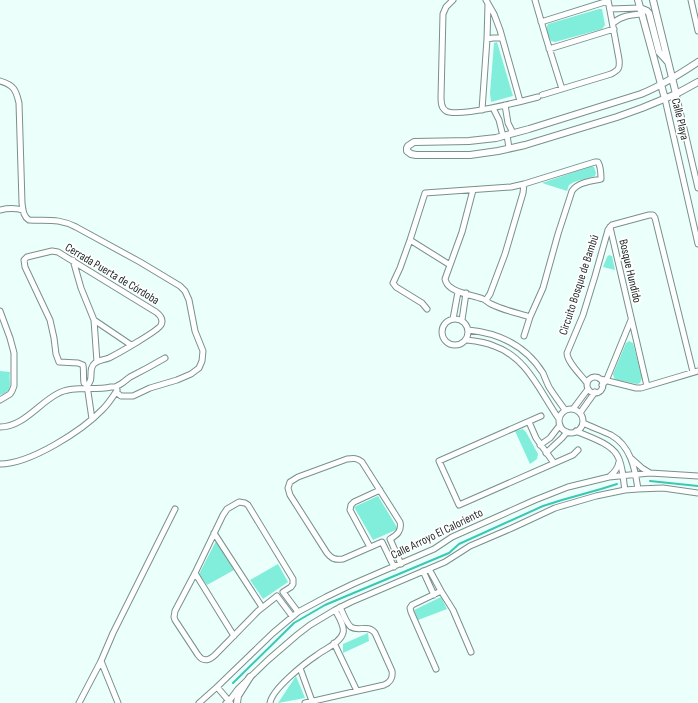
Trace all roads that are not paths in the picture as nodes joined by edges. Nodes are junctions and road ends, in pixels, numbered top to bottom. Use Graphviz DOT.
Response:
graph roads {
  1 [pos="453,0"];
  2 [pos="535,0"];
  3 [pos="608,0"];
  4 [pos="638,0"];
  5 [pos="652,0"];
  6 [pos="691,0"];
  7 [pos="487,2"];
  8 [pos="610,9"];
  9 [pos="641,11"];
  10 [pos="697,19"];
  11 [pos="541,22"];
  12 [pos="613,26"];
  13 [pos="698,31"];
  14 [pos="502,38"];
  15 [pos="487,39"];
  16 [pos="549,49"];
  17 [pos="668,62"];
  18 [pos="698,62"];
  19 [pos="672,78"];
  20 [pos="0,81"];
  21 [pos="698,82"];
  22 [pos="660,85"];
  23 [pos="562,89"];
  24 [pos="676,94"];
  25 [pos="664,99"];
  26 [pos="520,101"];
  27 [pos="505,105"];
  28 [pos="493,108"];
  29 [pos="482,110"];
  30 [pos="513,133"];
  31 [pos="505,136"];
  32 [pos="484,140"];
  33 [pos="510,148"];
  34 [pos="485,153"];
  35 [pos="524,184"];
  36 [pos="698,188"];
  37 [pos="473,190"];
  38 [pos="0,210"];
  39 [pos="23,210"];
  40 [pos="610,227"];
  41 [pos="410,240"];
  42 [pos="698,244"];
  43 [pos="73,260"];
  44 [pos="450,264"];
  45 [pos="458,292"];
  46 [pos="466,293"];
  47 [pos="486,300"];
  48 [pos="427,309"];
  49 [pos="0,311"];
  50 [pos="530,317"];
  51 [pos="453,319"];
  52 [pos="631,319"];
  53 [pos="94,320"];
  54 [pos="462,320"];
  55 [pos="468,330"];
  56 [pos="524,336"];
  57 [pos="466,340"];
  58 [pos="131,345"];
  59 [pos="165,358"];
  60 [pos="97,362"];
  61 [pos="696,372"];
  62 [pos="589,380"];
  63 [pos="603,382"];
  64 [pos="89,385"];
  65 [pos="647,386"];
  66 [pos="117,389"];
  67 [pos="588,389"];
  68 [pos="595,392"];
  69 [pos="0,400"];
  70 [pos="573,409"];
  71 [pos="565,410"];
  72 [pos="580,413"];
  73 [pos="541,416"];
  74 [pos="92,419"];
  75 [pos="529,422"];
  76 [pos="559,422"];
  77 [pos="583,423"];
  78 [pos="0,427"];
  79 [pos="576,431"];
  80 [pos="567,432"];
  81 [pos="619,442"];
  82 [pos="540,445"];
  83 [pos="578,450"];
  84 [pos="612,450"];
  85 [pos="546,453"];
  86 [pos="631,458"];
  87 [pos="620,461"];
  88 [pos="554,463"];
  89 [pos="0,464"];
  90 [pos="650,473"];
  91 [pos="636,474"];
  92 [pos="622,476"];
  93 [pos="698,476"];
  94 [pos="609,477"];
  95 [pos="638,489"];
  96 [pos="380,490"];
  97 [pos="625,490"];
  98 [pos="698,493"];
  99 [pos="175,509"];
  100 [pos="214,533"];
  101 [pos="390,539"];
  102 [pos="382,542"];
  103 [pos="370,547"];
  104 [pos="401,564"];
  105 [pos="394,567"];
  106 [pos="429,569"];
  107 [pos="423,571"];
  108 [pos="195,573"];
  109 [pos="441,591"];
  110 [pos="283,592"];
  111 [pos="434,595"];
  112 [pos="278,596"];
  113 [pos="262,607"];
  114 [pos="338,608"];
  115 [pos="298,612"];
  116 [pos="292,616"];
  117 [pos="234,636"];
  118 [pos="334,643"];
  119 [pos="471,652"];
  120 [pos="101,661"];
  121 [pos="300,668"];
  122 [pos="436,669"];
  123 [pos="250,678"];
  124 [pos="217,687"];
  125 [pos="357,691"];
  126 [pos="312,701"];
  127 [pos="228,702"];
  128 [pos="79,703"];
  129 [pos="118,703"];
  130 [pos="199,703"];
  131 [pos="237,703"];
  132 [pos="270,703"];
  133 [pos="305,703"];
  1 -- 29 [label="street"];
  2 -- 11 [label="street"];
  3 -- 8 [label="street"];
  3 -- 11 [label="street"];
  4 -- 9 [label="street, Calle Playa"];
  5 -- 17 [label="street, Calle Playa"];
  6 -- 10 [label="street"];
  7 -- 14 [label="street"];
  7 -- 15 [label="street"];
  8 -- 9 [label="street"];
  8 -- 12 [label="street"];
  9 -- 12 [label="street"];
  9 -- 17 [label="street"];
  9 -- 22 [label="street, Calle Playa"];
  10 -- 13 [label="street"];
  11 -- 16 [label="street"];
  12 -- 16 [label="street"];
  12 -- 23 [label="street"];
  14 -- 15 [label="street"];
  14 -- 26 [label="street"];
  15 -- 29 [label="street"];
  16 -- 23 [label="street"];
  17 -- 19 [label="street, Calle Playa"];
  18 -- 19 [label="street"];
  19 -- 22 [label="street"];
  19 -- 24 [label="street, Calle Playa"];
  20 -- 39 [label="street"];
  21 -- 24 [label="street"];
  22 -- 25 [label="street, Calle Playa"];
  22 -- 30 [label="street"];
  23 -- 26 [label="street"];
  24 -- 25 [label="street"];
  24 -- 36 [label="street, Calle Playa"];
  25 -- 33 [label="street"];
  25 -- 42 [label="street, Calle Playa"];
  26 -- 27 [label="street"];
  27 -- 28 [label="street"];
  27 -- 30 [label="street"];
  28 -- 29 [label="street"];
  28 -- 31 [label="street"];
  30 -- 31 [label="street"];
  31 -- 32 [label="street"];
  31 -- 33 [label="street"];
  32 -- 34 [label="street"];
  32 -- 34 [label="street"];
  33 -- 34 [label="street"];
  35 -- 37 [label="street"];
  35 -- 47 [label="street"];
  35 -- 50 [label="street"];
  37 -- 41 [label="street"];
  37 -- 44 [label="street"];
  38 -- 39 [label="street"];
  39 -- 66 [label="street"];
  40 -- 52 [label="street, Bosque Hundido"];
  40 -- 61 [label="street, Circuito Bosque de Bambú"];
  40 -- 62 [label="street, Circuito Bosque de Bambú"];
  41 -- 44 [label="street"];
  41 -- 48 [label="street"];
  43 -- 53 [label="street"];
  43 -- 58 [label="street, Cerrada Puerta de Córdoba"];
  43 -- 64 [label="street, Cerrada Puerta de Córdoba"];
  44 -- 45 [label="street"];
  45 -- 46 [label="street"];
  45 -- 51 [label="street"];
  46 -- 47 [label="street"];
  46 -- 54 [label="street"];
  47 -- 50 [label="street"];
  49 -- 69 [label="street"];
  50 -- 56 [label="street"];
  51 -- 54 [label="street"];
  51 -- 57 [label="street"];
  52 -- 63 [label="street, Bosque Hundido"];
  52 -- 65 [label="street, Bosque Hundido"];
  53 -- 58 [label="street"];
  53 -- 60 [label="street"];
  54 -- 55 [label="street"];
  55 -- 57 [label="street"];
  55 -- 71 [label="street"];
  57 -- 76 [label="street"];
  58 -- 60 [label="street, Cerrada Puerta de Córdoba"];
  59 -- 66 [label="street"];
  60 -- 64 [label="street"];
  61 -- 65 [label="street, Circuito Bosque de Bambú"];
  62 -- 63 [label="street"];
  62 -- 67 [label="street"];
  63 -- 65 [label="street, Circuito Bosque de Bambú"];
  63 -- 68 [label="street"];
  64 -- 66 [label="street"];
  64 -- 74 [label="street"];
  64 -- 78 [label="street"];
  66 -- 74 [label="street"];
  67 -- 68 [label="street"];
  67 -- 70 [label="street"];
  68 -- 72 [label="street"];
  70 -- 71 [label="street"];
  70 -- 72 [label="street"];
  71 -- 76 [label="street"];
  72 -- 77 [label="street"];
  73 -- 75 [label="street"];
  74 -- 89 [label="street"];
  75 -- 82 [label="street"];
  75 -- 88 [label="street"];
  76 -- 80 [label="street"];
  76 -- 82 [label="street"];
  77 -- 79 [label="street"];
  77 -- 81 [label="street"];
  79 -- 80 [label="street"];
  79 -- 84 [label="street"];
  80 -- 85 [label="street"];
  81 -- 84 [label="street"];
  81 -- 86 [label="street"];
  82 -- 85 [label="street"];
  83 -- 88 [label="street"];
  84 -- 87 [label="street"];
  85 -- 88 [label="street"];
  86 -- 90 [label="street"];
  86 -- 91 [label="street"];
  87 -- 92 [label="street"];
  87 -- 94 [label="street"];
  90 -- 91 [label="street, Calle Arroyo El Caloriento"];
  90 -- 93 [label="street, Calle Arroyo El Caloriento"];
  91 -- 92 [label="street, Calle Arroyo El Caloriento"];
  91 -- 95 [label="street"];
  92 -- 94 [label="street, Calle Arroyo El Caloriento"];
  92 -- 97 [label="street"];
  94 -- 104 [label="street, Calle Arroyo El Caloriento"];
  95 -- 97 [label="street, Calle Arroyo El Caloriento"];
  95 -- 98 [label="street, Calle Arroyo El Caloriento"];
  96 -- 101 [label="street"];
  96 -- 103 [label="street"];
  96 -- 103 [label="street"];
  97 -- 106 [label="street, Calle Arroyo El Caloriento"];
  99 -- 120 [label="street"];
  100 -- 108 [label="street"];
  100 -- 110 [label="street"];
  100 -- 113 [label="street"];
  101 -- 102 [label="street"];
  101 -- 104 [label="street"];
  102 -- 103 [label="street"];
  102 -- 105 [label="street"];
  104 -- 105 [label="street, Calle Arroyo El Caloriento"];
  105 -- 115 [label="street, Calle Arroyo El Caloriento"];
  106 -- 107 [label="street, Calle Arroyo El Caloriento"];
  106 -- 109 [label="street"];
  107 -- 111 [label="street"];
  107 -- 114 [label="street, Calle Arroyo El Caloriento"];
  108 -- 117 [label="street"];
  108 -- 117 [label="street"];
  109 -- 111 [label="street"];
  109 -- 119 [label="street"];
  110 -- 112 [label="street"];
  110 -- 115 [label="street"];
  111 -- 122 [label="street"];
  112 -- 113 [label="street"];
  112 -- 116 [label="street"];
  113 -- 117 [label="street"];
  114 -- 118 [label="street"];
  114 -- 123 [label="street, Calle Arroyo El Caloriento"];
  114 -- 125 [label="street"];
  115 -- 116 [label="street, Calle Arroyo El Caloriento"];
  116 -- 124 [label="street, Calle Arroyo El Caloriento"];
  118 -- 121 [label="street"];
  118 -- 125 [label="street"];
  120 -- 128 [label="street"];
  120 -- 129 [label="street"];
  121 -- 126 [label="street"];
  121 -- 132 [label="street"];
  123 -- 127 [label="street, Calle Arroyo El Caloriento"];
  123 -- 131 [label="street"];
  124 -- 127 [label="street, Calle Arroyo El Caloriento"];
  124 -- 130 [label="street, Calle Arroyo El Caloriento"];
  125 -- 126 [label="street"];
  126 -- 133 [label="street"];
}
